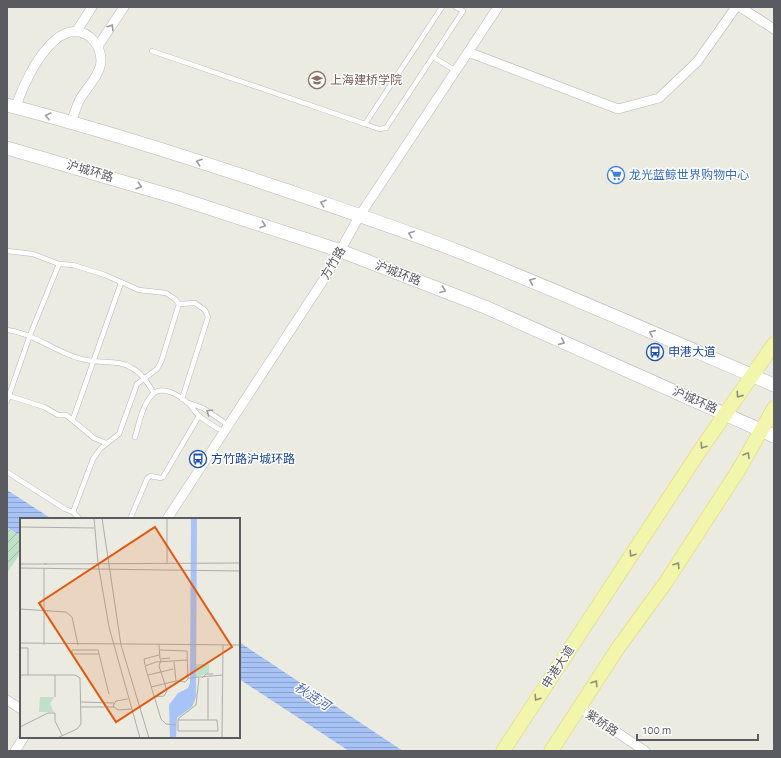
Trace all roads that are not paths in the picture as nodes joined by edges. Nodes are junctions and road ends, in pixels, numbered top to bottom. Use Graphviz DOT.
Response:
graph roads {
  1 [pos="92,7"];
  2 [pos="124,7"];
  3 [pos="442,7"];
  4 [pos="456,7"];
  5 [pos="498,7"];
  6 [pos="736,7"];
  7 [pos="740,7"];
  8 [pos="774,29"];
  9 [pos="76,32"];
  10 [pos="98,46"];
  11 [pos="152,51"];
  12 [pos="468,52"];
  13 [pos="433,57"];
  14 [pos="456,71"];
  15 [pos="11,106"];
  16 [pos="71,122"];
  17 [pos="365,124"];
  18 [pos="7,148"];
  19 [pos="360,215"];
  20 [pos="7,251"];
  21 [pos="341,251"];
  22 [pos="59,264"];
  23 [pos="121,283"];
  24 [pos="179,304"];
  25 [pos="7,330"];
  26 [pos="30,335"];
  27 [pos="774,344"];
  28 [pos="94,362"];
  29 [pos="752,376"];
  30 [pos="143,378"];
  31 [pos="774,385"];
  32 [pos="154,393"];
  33 [pos="10,396"];
  34 [pos="182,398"];
  35 [pos="7,401"];
  36 [pos="188,402"];
  37 [pos="774,408"];
  38 [pos="725,414"];
  39 [pos="199,416"];
  40 [pos="73,419"];
  41 [pos="226,429"];
  42 [pos="768,433"];
  43 [pos="134,437"];
  44 [pos="106,444"];
  45 [pos="7,472"];
  46 [pos="72,512"];
  47 [pos="79,518"];
  48 [pos="130,518"];
  49 [pos="168,518"];
  50 [pos="7,700"];
  51 [pos="580,707"];
  52 [pos="20,708"];
  53 [pos="23,738"];
  54 [pos="15,751"];
  55 [pos="502,751"];
  56 [pos="551,751"];
  57 [pos="645,751"];
  1 -- 9 [label="street"];
  10 -- 2 [label="street, one-way"];
  3 -- 17 [label="lane"];
  4 -- 13 [label="lane"];
  5 -- 12 [label="street, 方竹路"];
  6 -- 12 [label="street"];
  7 -- 8 [label="street"];
  9 -- 10 [label="street"];
  9 -- 15 [label="street"];
  10 -- 16 [label="street"];
  11 -- 17 [label="lane"];
  12 -- 14 [label="street, 方竹路"];
  13 -- 14 [label="lane"];
  13 -- 17 [label="lane"];
  14 -- 19 [label="street, 方竹路"];
  16 -- 15 [label="main road, one-way"];
  19 -- 16 [label="main road, one-way"];
  18 -- 21 [label="main road, 沪城环路, one-way"];
  19 -- 21 [label="street, 方竹路"];
  29 -- 19 [label="main road, one-way"];
  20 -- 22 [label="lane"];
  21 -- 38 [label="main road, 沪城环路, one-way"];
  21 -- 41 [label="street, 方竹路"];
  22 -- 23 [label="lane"];
  22 -- 26 [label="lane"];
  23 -- 24 [label="lane"];
  23 -- 28 [label="lane"];
  24 -- 30 [label="lane"];
  24 -- 34 [label="lane"];
  25 -- 26 [label="lane"];
  26 -- 28 [label="lane"];
  26 -- 33 [label="lane"];
  27 -- 29 [label="main road, 申港大道"];
  28 -- 30 [label="lane"];
  28 -- 40 [label="lane"];
  29 -- 31 [label="main road"];
  29 -- 38 [label="main road, 申港大道, one-way"];
  30 -- 32 [label="lane"];
  30 -- 44 [label="lane"];
  32 -- 34 [label="lane"];
  32 -- 43 [label="lane"];
  33 -- 35 [label="lane"];
  33 -- 40 [label="lane"];
  34 -- 36 [label="lane"];
  36 -- 39 [label="lane"];
  41 -- 36 [label="lane, one-way"];
  37 -- 42 [label="main road"];
  38 -- 42 [label="main road, 沪城环路"];
  38 -- 55 [label="main road, 申港大道, one-way"];
  39 -- 41 [label="lane"];
  39 -- 48 [label="lane"];
  40 -- 44 [label="lane"];
  41 -- 49 [label="street, 方竹路"];
  51 -- 42 [label="main road, one-way"];
  44 -- 46 [label="lane"];
  45 -- 46 [label="lane"];
  46 -- 47 [label="lane"];
  50 -- 52 [label="street"];
  51 -- 56 [label="main road"];
  51 -- 57 [label="street, 紫娇路"];
  53 -- 54 [label="street"];
}
